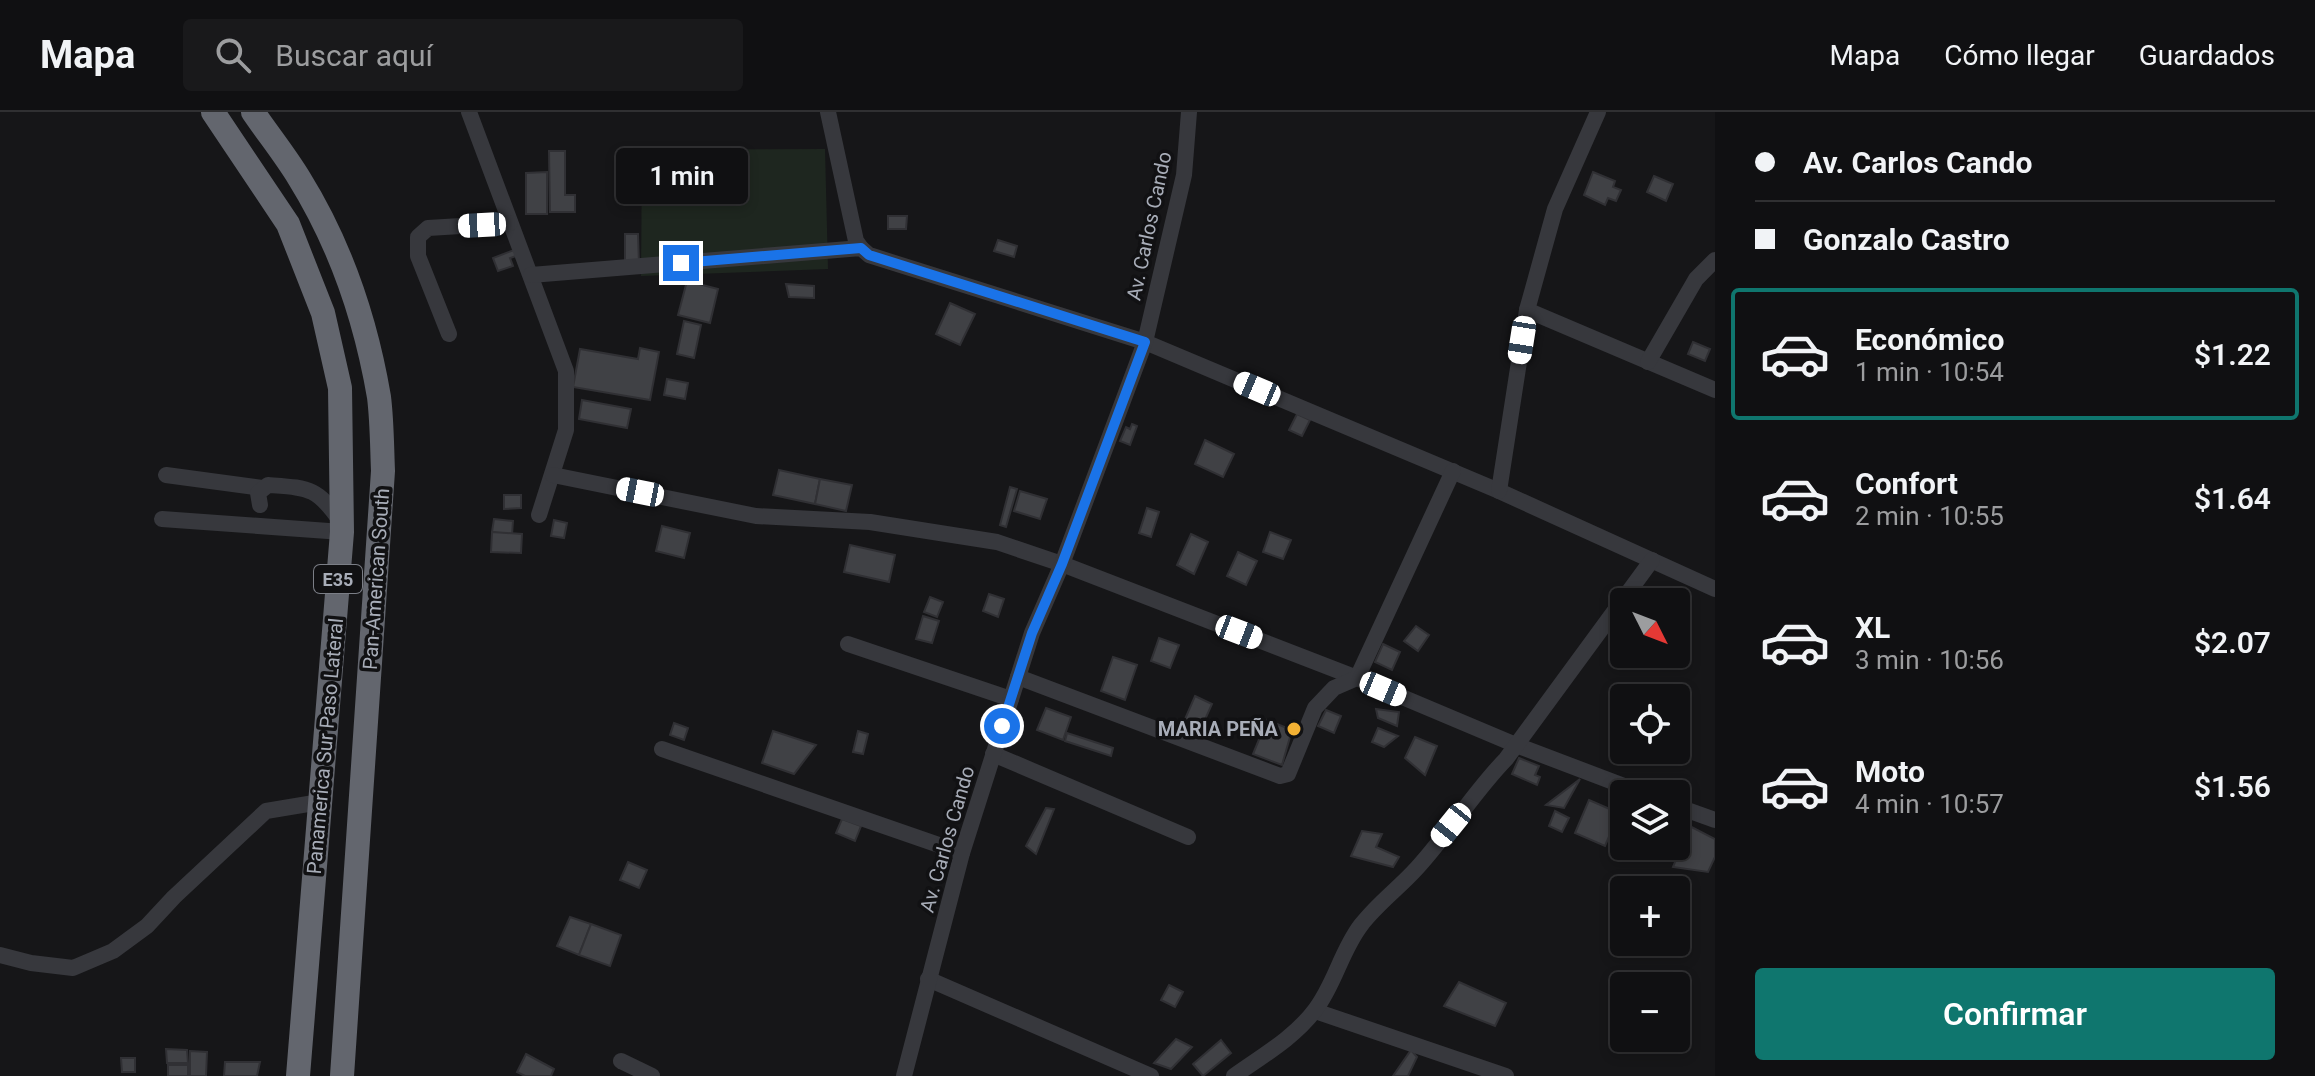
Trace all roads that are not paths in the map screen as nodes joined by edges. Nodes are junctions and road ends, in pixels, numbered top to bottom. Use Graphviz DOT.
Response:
graph roads {
  1 [pos="213,112"];
  2 [pos="253,112"];
  3 [pos="469,112"];
  4 [pos="828,112"];
  5 [pos="1189,112"];
  6 [pos="1598,112"];
  7 [pos="510,223"];
  8 [pos="861,248"];
  9 [pos="1715,260"];
  10 [pos="531,275"];
  11 [pos="1527,310"];
  12 [pos="449,334"];
  13 [pos="1145,342"];
  14 [pos="1648,362"];
  15 [pos="1715,390"];
  16 [pos="1453,471"];
  17 [pos="166,475"];
  18 [pos="553,475"];
  19 [pos="262,488"];
  20 [pos="1499,491"];
  21 [pos="260,505"];
  22 [pos="539,515"];
  23 [pos="162,519"];
  24 [pos="342,528"];
  25 [pos="1652,560"];
  26 [pos="1062,564"];
  27 [pos="1715,589"];
  28 [pos="848,644"];
  29 [pos="1018,677"];
  30 [pos="1357,678"];
  31 [pos="1011,699"];
  32 [pos="1516,745"];
  33 [pos="662,749"];
  34 [pos="993,754"];
  35 [pos="1610,781"];
  36 [pos="320,802"];
  37 [pos="1690,811"];
  38 [pos="1715,820"];
  39 [pos="1188,837"];
  40 [pos="962,853"];
  41 [pos="0,955"];
  42 [pos="928,979"];
  43 [pos="1315,1011"];
  44 [pos="621,1061"];
  45 [pos="298,1076"];
  46 [pos="342,1076"];
  47 [pos="652,1076"];
  48 [pos="904,1076"];
  49 [pos="1151,1076"];
  50 [pos="1234,1076"];
  51 [pos="1506,1076"];
  1 -- 24 [label="highway, Panamerica Sur Paso Lateral / E35"];
  2 -- 46 [label="highway, Pan-American South / E35"];
  3 -- 7 [label="street"];
  4 -- 8 [label="street"];
  5 -- 13 [label="street, Av. Carlos Cando"];
  6 -- 11 [label="street"];
  7 -- 10 [label="street"];
  7 -- 12 [label="street"];
  8 -- 10 [label="street"];
  8 -- 13 [label="street"];
  9 -- 14 [label="street"];
  10 -- 18 [label="street"];
  11 -- 14 [label="street"];
  11 -- 20 [label="street"];
  13 -- 16 [label="street"];
  13 -- 26 [label="street, Av. Carlos Cando"];
  14 -- 15 [label="street"];
  16 -- 20 [label="street"];
  16 -- 30 [label="street"];
  17 -- 19 [label="street"];
  18 -- 22 [label="street"];
  18 -- 26 [label="street"];
  19 -- 21 [label="street"];
  19 -- 24 [label="street"];
  20 -- 25 [label="street"];
  23 -- 24 [label="street"];
  24 -- 36 [label="highway, Panamerica Sur Paso Lateral / E35"];
  25 -- 27 [label="street"];
  25 -- 32 [label="street"];
  26 -- 29 [label="street, Av. Carlos Cando"];
  26 -- 30 [label="street"];
  28 -- 31 [label="street"];
  29 -- 30 [label="street"];
  29 -- 31 [label="street, Av. Carlos Cando"];
  30 -- 32 [label="street"];
  31 -- 34 [label="street, Av. Carlos Cando"];
  32 -- 35 [label="street"];
  32 -- 43 [label="street"];
  33 -- 40 [label="street"];
  34 -- 39 [label="street"];
  34 -- 40 [label="street, Av. Carlos Cando"];
  36 -- 41 [label="street"];
  36 -- 45 [label="highway, Panamerica Sur Paso Lateral / E35"];
  37 -- 38 [label="street"];
  40 -- 42 [label="street, Av. Carlos Cando"];
  42 -- 48 [label="street, Av. Carlos Cando"];
  42 -- 49 [label="street"];
  43 -- 50 [label="street"];
  43 -- 51 [label="street"];
  44 -- 47 [label="street"];
}
